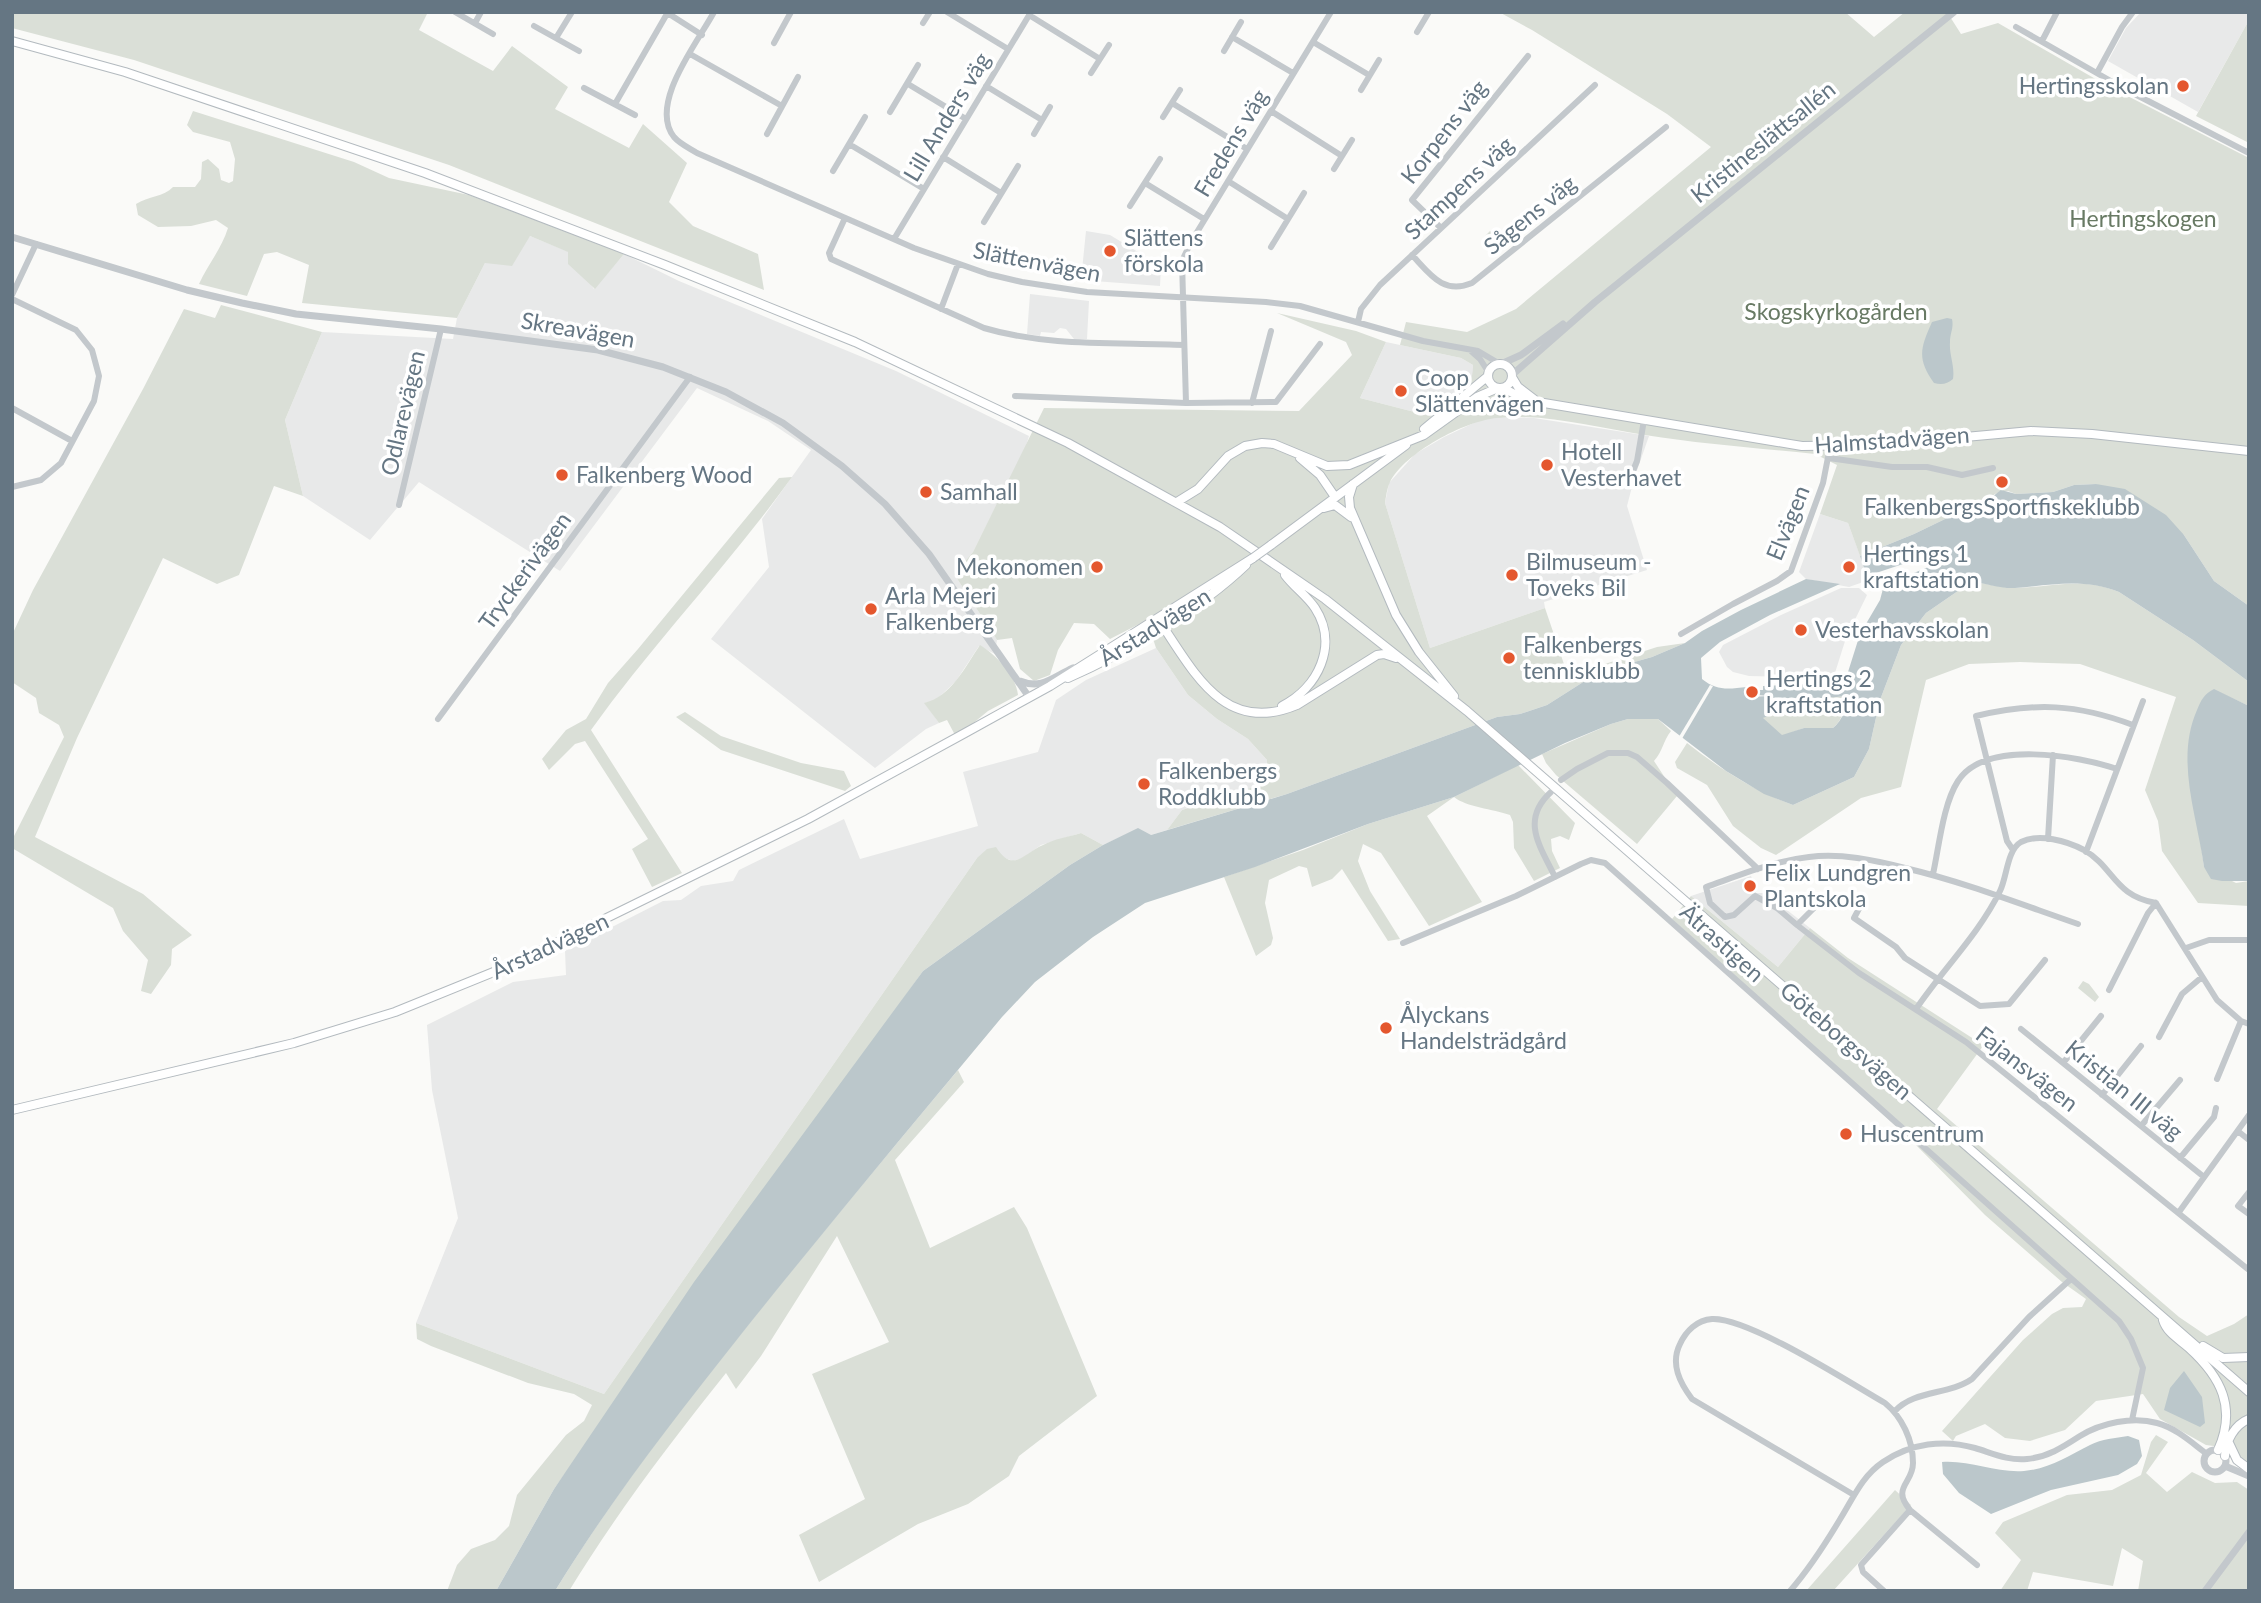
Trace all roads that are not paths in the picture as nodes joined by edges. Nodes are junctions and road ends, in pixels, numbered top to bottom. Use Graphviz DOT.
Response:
graph roads {
  1 [pos="455,12"];
  2 [pos="481,12"];
  3 [pos="572,12"];
  4 [pos="667,12"];
  5 [pos="714,12"];
  6 [pos="930,12"];
  7 [pos="947,12"];
  8 [pos="1331,12"];
  9 [pos="1954,12"];
  10 [pos="2057,12"];
  11 [pos="2133,12"];
  12 [pos="789,13"];
  13 [pos="1427,13"];
  14 [pos="1030,14"];
  15 [pos="1241,22"];
  16 [pos="475,23"];
  17 [pos="923,23"];
  18 [pos="534,26"];
  19 [pos="2016,27"];
  20 [pos="1417,32"];
  21 [pos="493,34"];
  22 [pos="702,35"];
  23 [pos="1232,37"];
  24 [pos="556,38"];
  25 [pos="12,41"];
  26 [pos="1313,41"];
  27 [pos="2042,41"];
  28 [pos="774,43"];
  29 [pos="1109,45"];
  30 [pos="1008,49"];
  31 [pos="579,51"];
  32 [pos="1224,51"];
  33 [pos="690,54"];
  34 [pos="1528,56"];
  35 [pos="1100,59"];
  36 [pos="1379,60"];
  37 [pos="918,65"];
  38 [pos="1091,73"];
  39 [pos="1293,74"];
  40 [pos="2097,74"];
  41 [pos="1369,75"];
  42 [pos="798,77"];
  43 [pos="908,83"];
  44 [pos="1595,85"];
  45 [pos="986,86"];
  46 [pos="584,88"];
  47 [pos="1180,90"];
  48 [pos="1361,90"];
  49 [pos="1172,103"];
  50 [pos="615,104"];
  51 [pos="782,106"];
  52 [pos="1049,107"];
  53 [pos="1271,111"];
  54 [pos="890,112"];
  55 [pos="635,115"];
  56 [pos="865,117"];
  57 [pos="1163,117"];
  58 [pos="966,119"];
  59 [pos="1042,120"];
  60 [pos="1666,127"];
  61 [pos="767,134"];
  62 [pos="1034,134"];
  63 [pos="1352,140"];
  64 [pos="849,144"];
  65 [pos="1247,149"];
  66 [pos="2249,153"];
  67 [pos="1342,156"];
  68 [pos="943,157"];
  69 [pos="1160,159"];
  70 [pos="1018,166"];
  71 [pos="1334,169"];
  72 [pos="833,171"];
  73 [pos="1228,181"];
  74 [pos="1145,183"];
  75 [pos="924,189"];
  76 [pos="1001,193"];
  77 [pos="1304,193"];
  78 [pos="1130,206"];
  79 [pos="845,218"];
  80 [pos="1204,219"];
  81 [pos="1288,219"];
  82 [pos="984,222"];
  83 [pos="1440,228"];
  84 [pos="12,237"];
  85 [pos="894,239"];
  86 [pos="36,244"];
  87 [pos="1271,247"];
  88 [pos="1412,255"];
  89 [pos="958,264"];
  90 [pos="12,297"];
  91 [pos="1182,298"];
  92 [pos="1595,302"];
  93 [pos="941,309"];
  94 [pos="1358,322"];
  95 [pos="441,329"];
  96 [pos="1271,331"];
  97 [pos="1320,344"];
  98 [pos="1184,345"];
  99 [pos="1470,350"];
  100 [pos="1500,364"];
  101 [pos="1488,375"];
  102 [pos="1512,376"];
  103 [pos="690,377"];
  104 [pos="1500,388"];
  105 [pos="1015,396"];
  106 [pos="1538,401"];
  107 [pos="1186,403"];
  108 [pos="1252,403"];
  109 [pos="12,408"];
  110 [pos="1644,420"];
  111 [pos="1413,440"];
  112 [pos="72,441"];
  113 [pos="1830,447"];
  114 [pos="2249,451"];
  115 [pos="1299,455"];
  116 [pos="1829,458"];
  117 [pos="1993,468"];
  118 [pos="1628,483"];
  119 [pos="1353,484"];
  120 [pos="12,487"];
  121 [pos="1335,497"];
  122 [pos="1177,502"];
  123 [pos="399,505"];
  124 [pos="1312,514"];
  125 [pos="1357,525"];
  126 [pos="1276,565"];
  127 [pos="1160,623"];
  128 [pos="1681,634"];
  129 [pos="1084,662"];
  130 [pos="1416,670"];
  131 [pos="1019,681"];
  132 [pos="1050,686"];
  133 [pos="1029,697"];
  134 [pos="2143,701"];
  135 [pos="1276,710"];
  136 [pos="1470,714"];
  137 [pos="438,719"];
  138 [pos="2133,725"];
  139 [pos="2053,755"];
  140 [pos="1987,761"];
  141 [pos="2117,769"];
  142 [pos="1561,780"];
  143 [pos="1551,792"];
  144 [pos="2048,839"];
  145 [pos="2013,850"];
  146 [pos="2086,852"];
  147 [pos="1758,869"];
  148 [pos="1933,874"];
  149 [pos="1555,877"];
  150 [pos="1997,896"];
  151 [pos="1861,903"];
  152 [pos="2156,903"];
  153 [pos="1817,905"];
  154 [pos="2078,924"];
  155 [pos="1797,925"];
  156 [pos="2249,940"];
  157 [pos="1403,943"];
  158 [pos="2186,948"];
  159 [pos="2045,960"];
  160 [pos="2202,977"];
  161 [pos="1936,979"];
  162 [pos="2109,990"];
  163 [pos="1916,1009"];
  164 [pos="2101,1016"];
  165 [pos="2241,1021"];
  166 [pos="2249,1024"];
  167 [pos="2021,1029"];
  168 [pos="2159,1037"];
  169 [pos="2141,1046"];
  170 [pos="2063,1063"];
  171 [pos="2217,1079"];
  172 [pos="2180,1080"];
  173 [pos="2102,1095"];
  174 [pos="2216,1108"];
  175 [pos="12,1110"];
  176 [pos="2249,1115"];
  177 [pos="2141,1126"];
  178 [pos="2239,1132"];
  179 [pos="2249,1140"];
  180 [pos="2180,1158"];
  181 [pos="2204,1177"];
  182 [pos="2249,1192"];
  183 [pos="2179,1212"];
  184 [pos="2249,1214"];
  185 [pos="2249,1270"];
  186 [pos="2071,1279"];
  187 [pos="2136,1295"];
  188 [pos="2162,1317"];
  189 [pos="2249,1357"];
  190 [pos="2249,1392"];
  191 [pos="1895,1411"];
  192 [pos="2249,1419"];
  193 [pos="2132,1420"];
  194 [pos="2229,1443"];
  195 [pos="1910,1448"];
  196 [pos="2222,1453"];
  197 [pos="2207,1454"];
  198 [pos="2225,1466"];
  199 [pos="2249,1469"];
  200 [pos="2249,1476"];
  201 [pos="1854,1495"];
  202 [pos="1910,1510"];
  203 [pos="2249,1532"];
  204 [pos="1976,1565"];
  205 [pos="1790,1591"];
  206 [pos="1884,1591"];
  207 [pos="2205,1591"];
  1 -- 16 [label="street"];
  2 -- 16 [label="street"];
  3 -- 24 [label="street"];
  4 -- 22 [label="street"];
  4 -- 50 [label="street"];
  5 -- 22 [label="street, Slättenvägen"];
  6 -- 17 [label="street"];
  7 -- 30 [label="street"];
  8 -- 26 [label="street, Fredens väg"];
  9 -- 92 [label="street, Kristineslättsallén"];
  10 -- 27 [label="street"];
  11 -- 40 [label="street"];
  12 -- 28 [label="street"];
  13 -- 20 [label="street"];
  14 -- 30 [label="street, Lill Anders väg"];
  14 -- 35 [label="street"];
  15 -- 23 [label="street"];
  16 -- 21 [label="street"];
  18 -- 24 [label="street"];
  19 -- 27 [label="street"];
  22 -- 33 [label="street, Slättenvägen"];
  23 -- 32 [label="street"];
  23 -- 39 [label="street"];
  24 -- 31 [label="street"];
  25 -- 122 [label="main road"];
  26 -- 39 [label="street, Fredens väg"];
  26 -- 41 [label="street"];
  27 -- 40 [label="street"];
  29 -- 35 [label="street"];
  30 -- 45 [label="street, Lill Anders väg"];
  33 -- 51 [label="street"];
  33 -- 79 [label="street, Slättenvägen"];
  34 -- 83 [label="street, Korpens väg"];
  35 -- 38 [label="street"];
  36 -- 41 [label="street"];
  37 -- 43 [label="street"];
  39 -- 53 [label="street, Fredens väg"];
  40 -- 66 [label="street"];
  41 -- 48 [label="street"];
  42 -- 51 [label="street"];
  43 -- 54 [label="street"];
  43 -- 58 [label="street"];
  44 -- 83 [label="street, Stampens väg"];
  45 -- 58 [label="street, Lill Anders väg"];
  45 -- 59 [label="street"];
  46 -- 50 [label="street"];
  47 -- 49 [label="street"];
  49 -- 57 [label="street"];
  49 -- 65 [label="street"];
  50 -- 55 [label="street"];
  51 -- 61 [label="street"];
  52 -- 59 [label="street"];
  53 -- 65 [label="street, Fredens väg"];
  53 -- 67 [label="street"];
  56 -- 64 [label="street"];
  58 -- 68 [label="street, Lill Anders väg"];
  59 -- 62 [label="street"];
  60 -- 88 [label="street, Sågens väg"];
  63 -- 67 [label="street"];
  64 -- 72 [label="street"];
  64 -- 75 [label="street"];
  65 -- 73 [label="street, Fredens väg"];
  67 -- 71 [label="street"];
  68 -- 75 [label="street, Lill Anders väg"];
  68 -- 76 [label="street"];
  69 -- 74 [label="street"];
  70 -- 76 [label="street"];
  73 -- 80 [label="street, Fredens väg"];
  73 -- 81 [label="street"];
  74 -- 78 [label="street"];
  74 -- 80 [label="street"];
  75 -- 85 [label="street, Lill Anders väg"];
  76 -- 82 [label="street"];
  77 -- 81 [label="street"];
  79 -- 85 [label="street, Slättenvägen"];
  79 -- 93 [label="street"];
  80 -- 91 [label="street, Fredens väg"];
  81 -- 87 [label="street"];
  83 -- 88 [label="street, Stampens väg"];
  84 -- 86 [label="street, Skreavägen"];
  85 -- 89 [label="street, Slättenvägen"];
  86 -- 90 [label="street"];
  86 -- 95 [label="street, Skreavägen"];
  88 -- 94 [label="street, Stampens väg"];
  89 -- 91 [label="street, Slättenvägen"];
  89 -- 93 [label="street"];
  90 -- 112 [label="street"];
  91 -- 94 [label="street, Slättenvägen"];
  91 -- 98 [label="street, Fredens väg"];
  92 -- 100 [label="street, Kristineslättsallén"];
  92 -- 102 [label="street, Kristineslättsallén"];
  93 -- 98 [label="street"];
  94 -- 99 [label="street, Slättenvägen"];
  95 -- 103 [label="street, Skreavägen"];
  95 -- 123 [label="street, Odlarevägen"];
  96 -- 108 [label="street"];
  97 -- 108 [label="street"];
  98 -- 107 [label="street, Fredens väg"];
  99 -- 100 [label="street, Slättenvägen"];
  99 -- 101 [label="street"];
  100 -- 101 [label="main road"];
  100 -- 102 [label="main road"];
  101 -- 104 [label="main road"];
  101 -- 111 [label="main road, Årstadvägen"];
  102 -- 104 [label="main road"];
  102 -- 106 [label="main road"];
  103 -- 131 [label="street, Skreavägen"];
  103 -- 137 [label="street, Tryckerivägen"];
  104 -- 106 [label="main road, Halmstadvägen"];
  104 -- 111 [label="main road, Årstadvägen"];
  105 -- 107 [label="street"];
  106 -- 110 [label="main road, Halmstadvägen"];
  107 -- 108 [label="street"];
  109 -- 112 [label="street"];
  110 -- 113 [label="main road, Halmstadvägen"];
  110 -- 118 [label="street"];
  111 -- 115 [label="main road"];
  111 -- 119 [label="main road, Årstadvägen"];
  112 -- 120 [label="street"];
  113 -- 114 [label="main road, Halmstadvägen"];
  113 -- 116 [label="street, Elvägen"];
  115 -- 121 [label="main road"];
  115 -- 122 [label="main road"];
  116 -- 117 [label="street"];
  116 -- 128 [label="street, Elvägen"];
  119 -- 121 [label="main road, Årstadvägen"];
  119 -- 125 [label="main road"];
  121 -- 124 [label="main road, Årstadvägen"];
  122 -- 126 [label="main road"];
  124 -- 125 [label="main road"];
  124 -- 127 [label="main road, Årstadvägen, bridge"];
  125 -- 136 [label="main road"];
  126 -- 130 [label="main road"];
  126 -- 135 [label="main road"];
  127 -- 129 [label="main road, Årstadvägen"];
  127 -- 132 [label="main road, Årstadvägen"];
  127 -- 135 [label="main road"];
  129 -- 131 [label="street"];
  129 -- 132 [label="main road, Årstadvägen"];
  130 -- 135 [label="main road"];
  130 -- 136 [label="main road"];
  131 -- 133 [label="street, Skreavägen"];
  132 -- 133 [label="main road, Årstadvägen"];
  133 -- 175 [label="main road, Årstadvägen"];
  134 -- 138 [label="street"];
  136 -- 187 [label="main road, Göteborgsvägen"];
  138 -- 140 [label="street"];
  138 -- 141 [label="street"];
  139 -- 140 [label="street"];
  139 -- 141 [label="street"];
  139 -- 144 [label="street"];
  140 -- 145 [label="street"];
  140 -- 148 [label="street"];
  141 -- 146 [label="street"];
  142 -- 147 [label="street"];
  143 -- 149 [label="street"];
  144 -- 145 [label="street"];
  144 -- 146 [label="street"];
  145 -- 150 [label="street"];
  146 -- 152 [label="street"];
  147 -- 148 [label="street"];
  147 -- 155 [label="street, Fajansvägen"];
  148 -- 150 [label="street"];
  149 -- 157 [label="street, Ätrastigen"];
  149 -- 186 [label="street, Ätrastigen"];
  150 -- 154 [label="street"];
  150 -- 161 [label="street"];
  151 -- 161 [label="street"];
  152 -- 158 [label="street"];
  152 -- 162 [label="street"];
  153 -- 155 [label="street"];
  155 -- 163 [label="street, Fajansvägen"];
  156 -- 158 [label="street"];
  158 -- 160 [label="street"];
  159 -- 161 [label="street"];
  160 -- 165 [label="street"];
  160 -- 168 [label="street"];
  161 -- 163 [label="street"];
  163 -- 183 [label="street, Fajansvägen"];
  164 -- 170 [label="street"];
  165 -- 166 [label="street"];
  165 -- 171 [label="street"];
  167 -- 170 [label="street, Kristian III väg"];
  169 -- 173 [label="street"];
  170 -- 173 [label="street, Kristian III väg"];
  172 -- 177 [label="street"];
  173 -- 177 [label="street, Kristian III väg"];
  174 -- 180 [label="street"];
  176 -- 178 [label="street"];
  177 -- 180 [label="street, Kristian III väg"];
  178 -- 179 [label="street"];
  178 -- 181 [label="street"];
  180 -- 181 [label="street, Kristian III väg"];
  181 -- 183 [label="street"];
  182 -- 184 [label="street"];
  183 -- 185 [label="street, Fajansvägen"];
  186 -- 191 [label="street"];
  186 -- 193 [label="street, Ätrastigen"];
  187 -- 188 [label="main road, Göteborgsvägen"];
  187 -- 189 [label="main road"];
  188 -- 190 [label="main road, Göteborgsvägen"];
  188 -- 196 [label="main road"];
  191 -- 195 [label="street"];
  191 -- 201 [label="street"];
  192 -- 194 [label="main road"];
  193 -- 195 [label="street"];
  193 -- 197 [label="street"];
  194 -- 196 [label="main road"];
  194 -- 199 [label="main road"];
  195 -- 201 [label="street"];
  195 -- 202 [label="street"];
  196 -- 197 [label="street"];
  196 -- 198 [label="street"];
  197 -- 198 [label="street"];
  198 -- 200 [label="street"];
  201 -- 205 [label="street"];
  202 -- 204 [label="street"];
  202 -- 206 [label="street"];
  203 -- 207 [label="street"];
}
